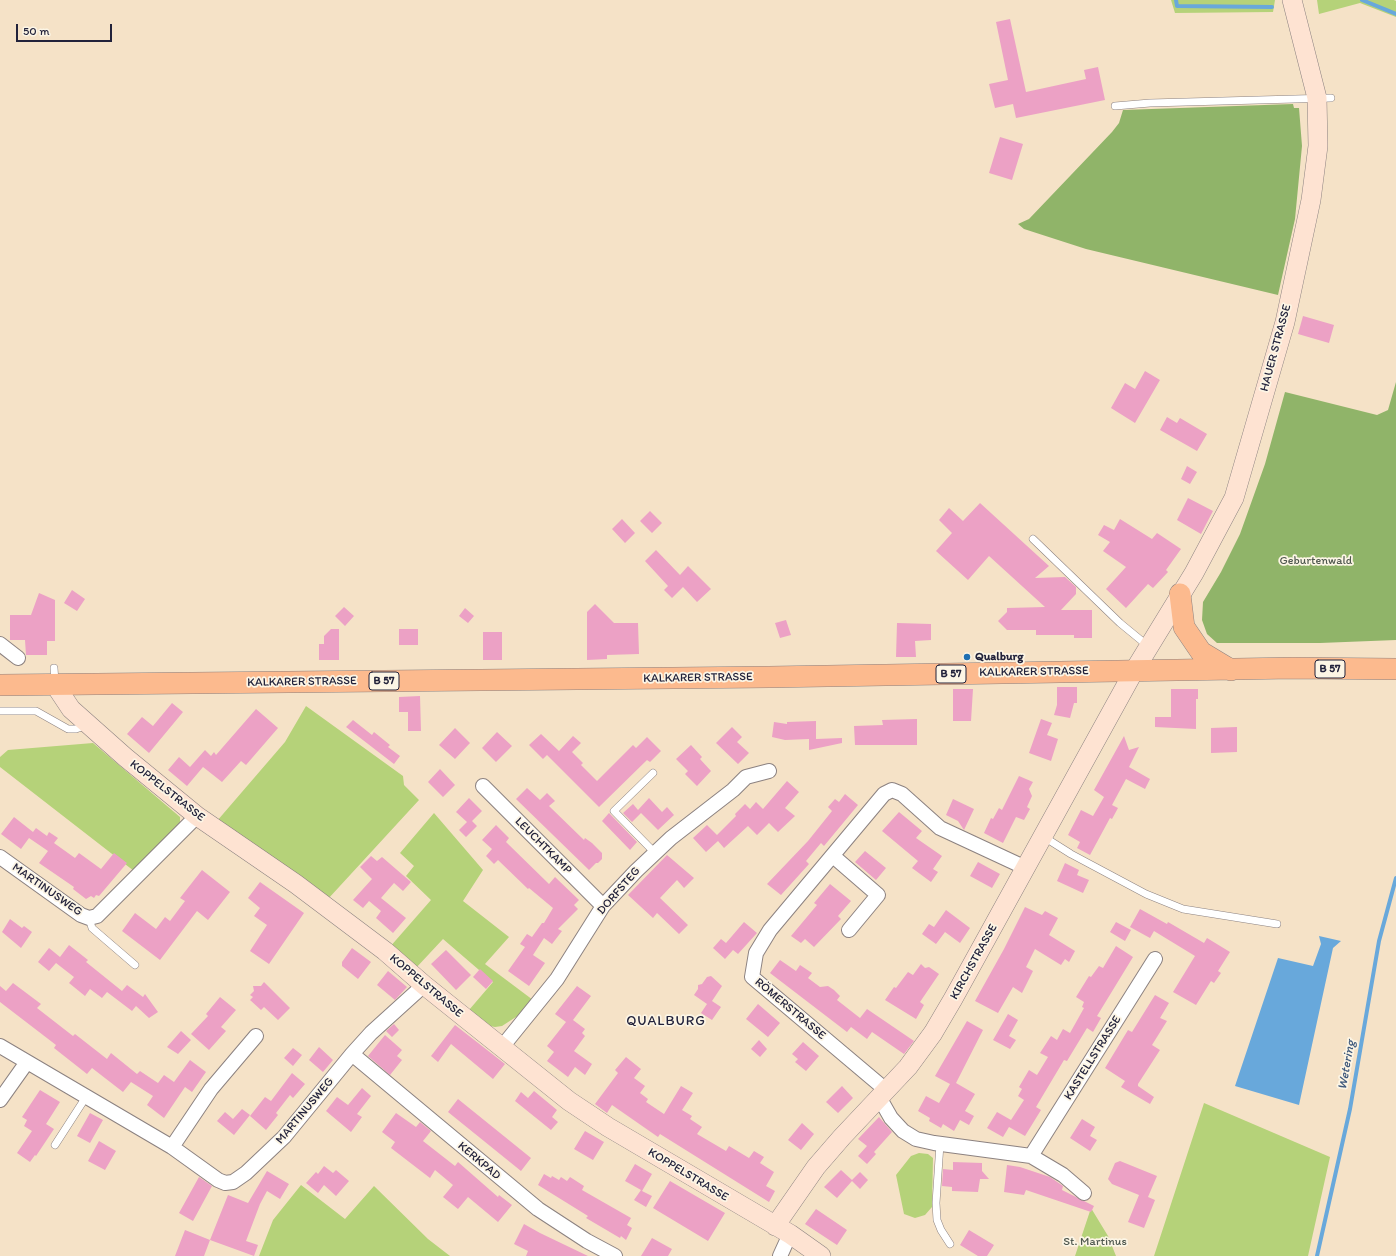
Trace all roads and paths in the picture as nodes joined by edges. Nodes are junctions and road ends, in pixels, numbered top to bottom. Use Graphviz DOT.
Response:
graph roads {
  1 [pos="1292,0"];
  2 [pos="1324,98"];
  3 [pos="1115,106"];
  4 [pos="1033,539"];
  5 [pos="1180,594"];
  6 [pos="0,644"];
  7 [pos="1148,646"];
  8 [pos="18,658"];
  9 [pos="1396,669"];
  10 [pos="1231,670"];
  11 [pos="1134,671"];
  12 [pos="54,676"];
  13 [pos="0,685"];
  14 [pos="0,711"];
  15 [pos="87,725"];
  16 [pos="769,771"];
  17 [pos="653,773"];
  18 [pos="483,786"];
  19 [pos="197,816"];
  20 [pos="1042,836"];
  21 [pos="655,853"];
  22 [pos="833,856"];
  23 [pos="0,858"];
  24 [pos="1026,868"];
  25 [pos="603,906"];
  26 [pos="89,918"];
  27 [pos="1277,924"];
  28 [pos="849,930"];
  29 [pos="1155,959"];
  30 [pos="135,965"];
  31 [pos="424,985"];
  32 [pos="256,1036"];
  33 [pos="0,1046"];
  34 [pos="502,1047"];
  35 [pos="352,1054"];
  36 [pos="27,1062"];
  37 [pos="883,1094"];
  38 [pos="86,1097"];
  39 [pos="0,1100"];
  40 [pos="940,1144"];
  41 [pos="55,1145"];
  42 [pos="172,1146"];
  43 [pos="1031,1156"];
  44 [pos="1084,1193"];
  45 [pos="782,1230"];
  46 [pos="950,1244"];
  47 [pos="615,1256"];
  48 [pos="780,1256"];
  49 [pos="821,1256"];
  1 -- 2 [label="street, HAUER STRASSE"];
  2 -- 3 [label="lane"];
  2 -- 5 [label="street, HAUER STRASSE"];
  4 -- 7 [label="lane"];
  5 -- 7 [label="street, HAUER STRASSE"];
  5 -- 10 [label="main road"];
  6 -- 8 [label="street"];
  7 -- 11 [label="street, HAUER STRASSE"];
  9 -- 10 [label="main road, KALKARER STRASSE / B 57"];
  10 -- 11 [label="main road, KALKARER STRASSE / B 57"];
  11 -- 12 [label="main road, KALKARER STRASSE / B 57"];
  11 -- 20 [label="street, KIRCHSTRASSE"];
  12 -- 13 [label="main road, KALKARER STRASSE / B 57"];
  12 -- 15 [label="street, KOPPELSTRASSE"];
  14 -- 15 [label="lane"];
  15 -- 19 [label="street, KOPPELSTRASSE"];
  16 -- 21 [label="street, DORFSTEG"];
  17 -- 21 [label="lane"];
  18 -- 25 [label="street, LEUCHTKAMP"];
  19 -- 26 [label="street, MARTINUSWEG"];
  19 -- 31 [label="street, KOPPELSTRASSE"];
  20 -- 24 [label="street, KIRCHSTRASSE"];
  20 -- 27 [label="lane"];
  21 -- 25 [label="street, DORFSTEG"];
  22 -- 24 [label="street, RÖMERSTRASSE"];
  22 -- 28 [label="street"];
  22 -- 37 [label="street, RÖMERSTRASSE"];
  23 -- 26 [label="street, MARTINUSWEG"];
  24 -- 37 [label="street, KIRCHSTRASSE"];
  25 -- 34 [label="street, DORFSTEG"];
  26 -- 30 [label="lane"];
  29 -- 43 [label="street, KASTELLSTRASSE"];
  31 -- 34 [label="street, KOPPELSTRASSE"];
  31 -- 35 [label="street, MARTINUSWEG"];
  32 -- 42 [label="street"];
  33 -- 36 [label="street, MARTINUSWEG"];
  34 -- 45 [label="street, KOPPELSTRASSE"];
  35 -- 42 [label="street, MARTINUSWEG"];
  35 -- 47 [label="street, KERKPAD"];
  36 -- 38 [label="street, MARTINUSWEG"];
  36 -- 39 [label="street"];
  37 -- 40 [label="street"];
  37 -- 45 [label="street, KIRCHSTRASSE"];
  38 -- 41 [label="lane"];
  38 -- 42 [label="street, MARTINUSWEG"];
  40 -- 43 [label="street"];
  40 -- 46 [label="lane"];
  43 -- 44 [label="street"];
  45 -- 48 [label="street"];
  45 -- 49 [label="street, KOPPELSTRASSE"];
}
